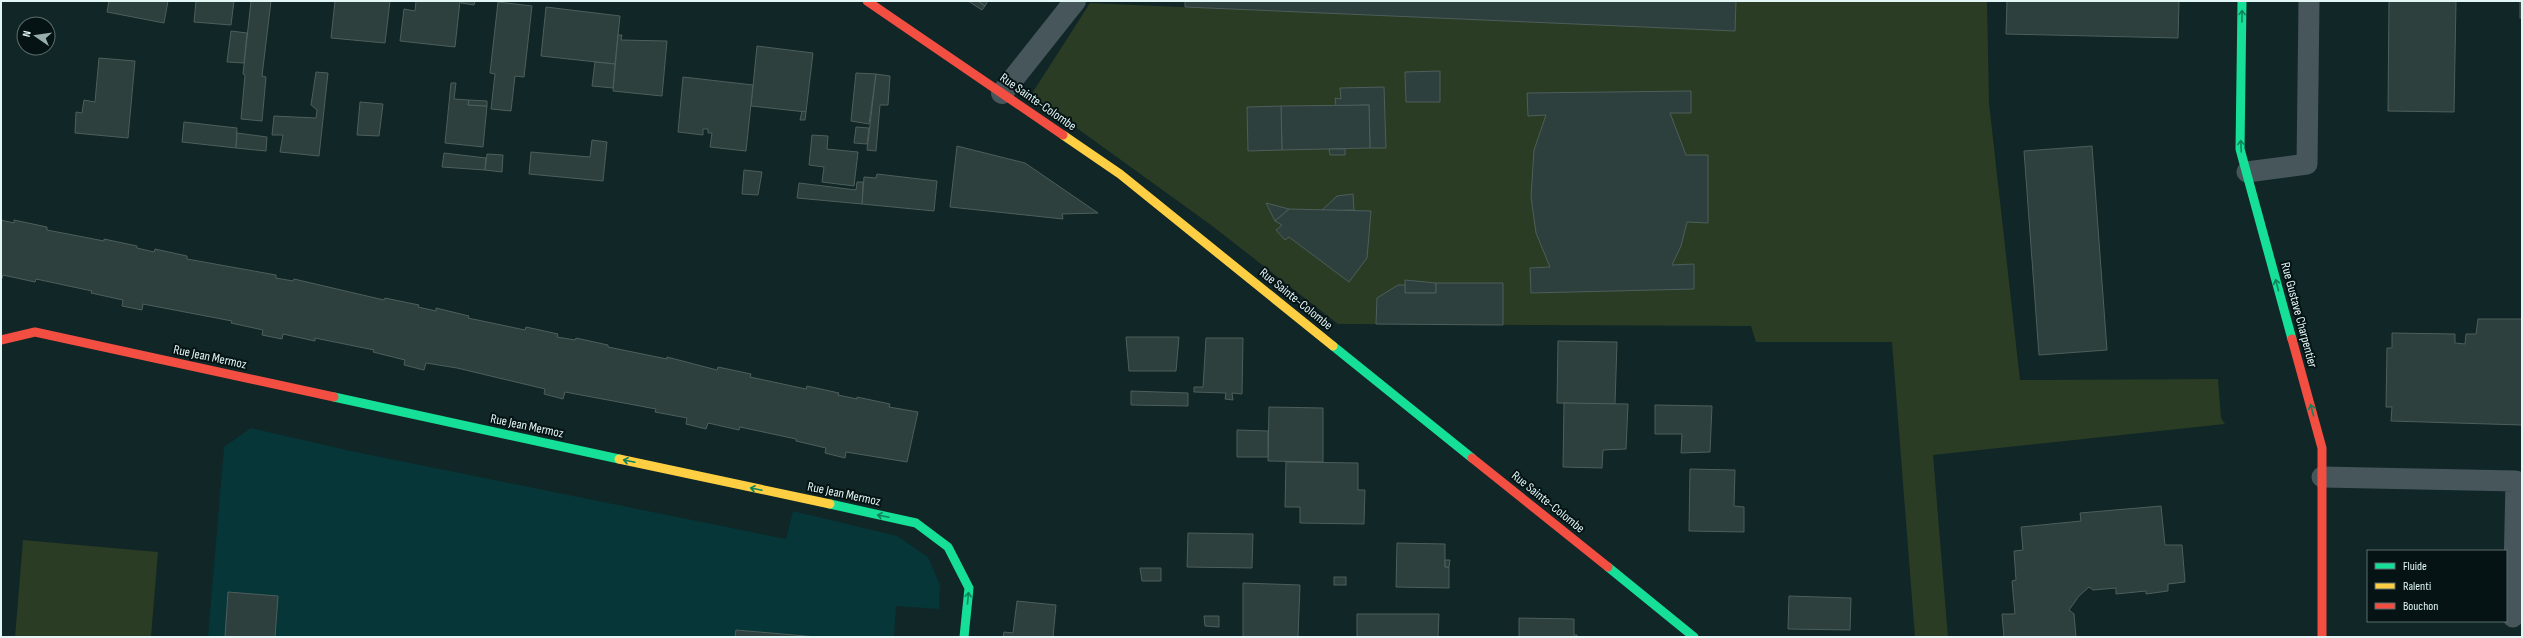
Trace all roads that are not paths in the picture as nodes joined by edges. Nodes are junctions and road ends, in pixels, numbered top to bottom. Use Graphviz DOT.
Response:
graph roads {
  1 [pos="867,1"];
  2 [pos="1075,1"];
  3 [pos="2242,1"];
  4 [pos="2309,1"];
  5 [pos="1002,93"];
  6 [pos="2247,172"];
  7 [pos="1,340"];
  8 [pos="2322,477"];
  9 [pos="2513,617"];
  10 [pos="964,637"];
  11 [pos="1694,637"];
  12 [pos="2322,637"];
  1 -- 5 [label="street, Rue Sainte-Colombe"];
  2 -- 5 [label="street"];
  6 -- 3 [label="street, Rue Gustave Charpentier, one-way"];
  4 -- 6 [label="lane"];
  5 -- 11 [label="street, Rue Sainte-Colombe"];
  8 -- 6 [label="street, Rue Gustave Charpentier, one-way"];
  10 -- 7 [label="street, Rue Jean Mermoz, one-way"];
  8 -- 9 [label="lane"];
  8 -- 12 [label="street, Rue Gustave Charpentier"];
}
